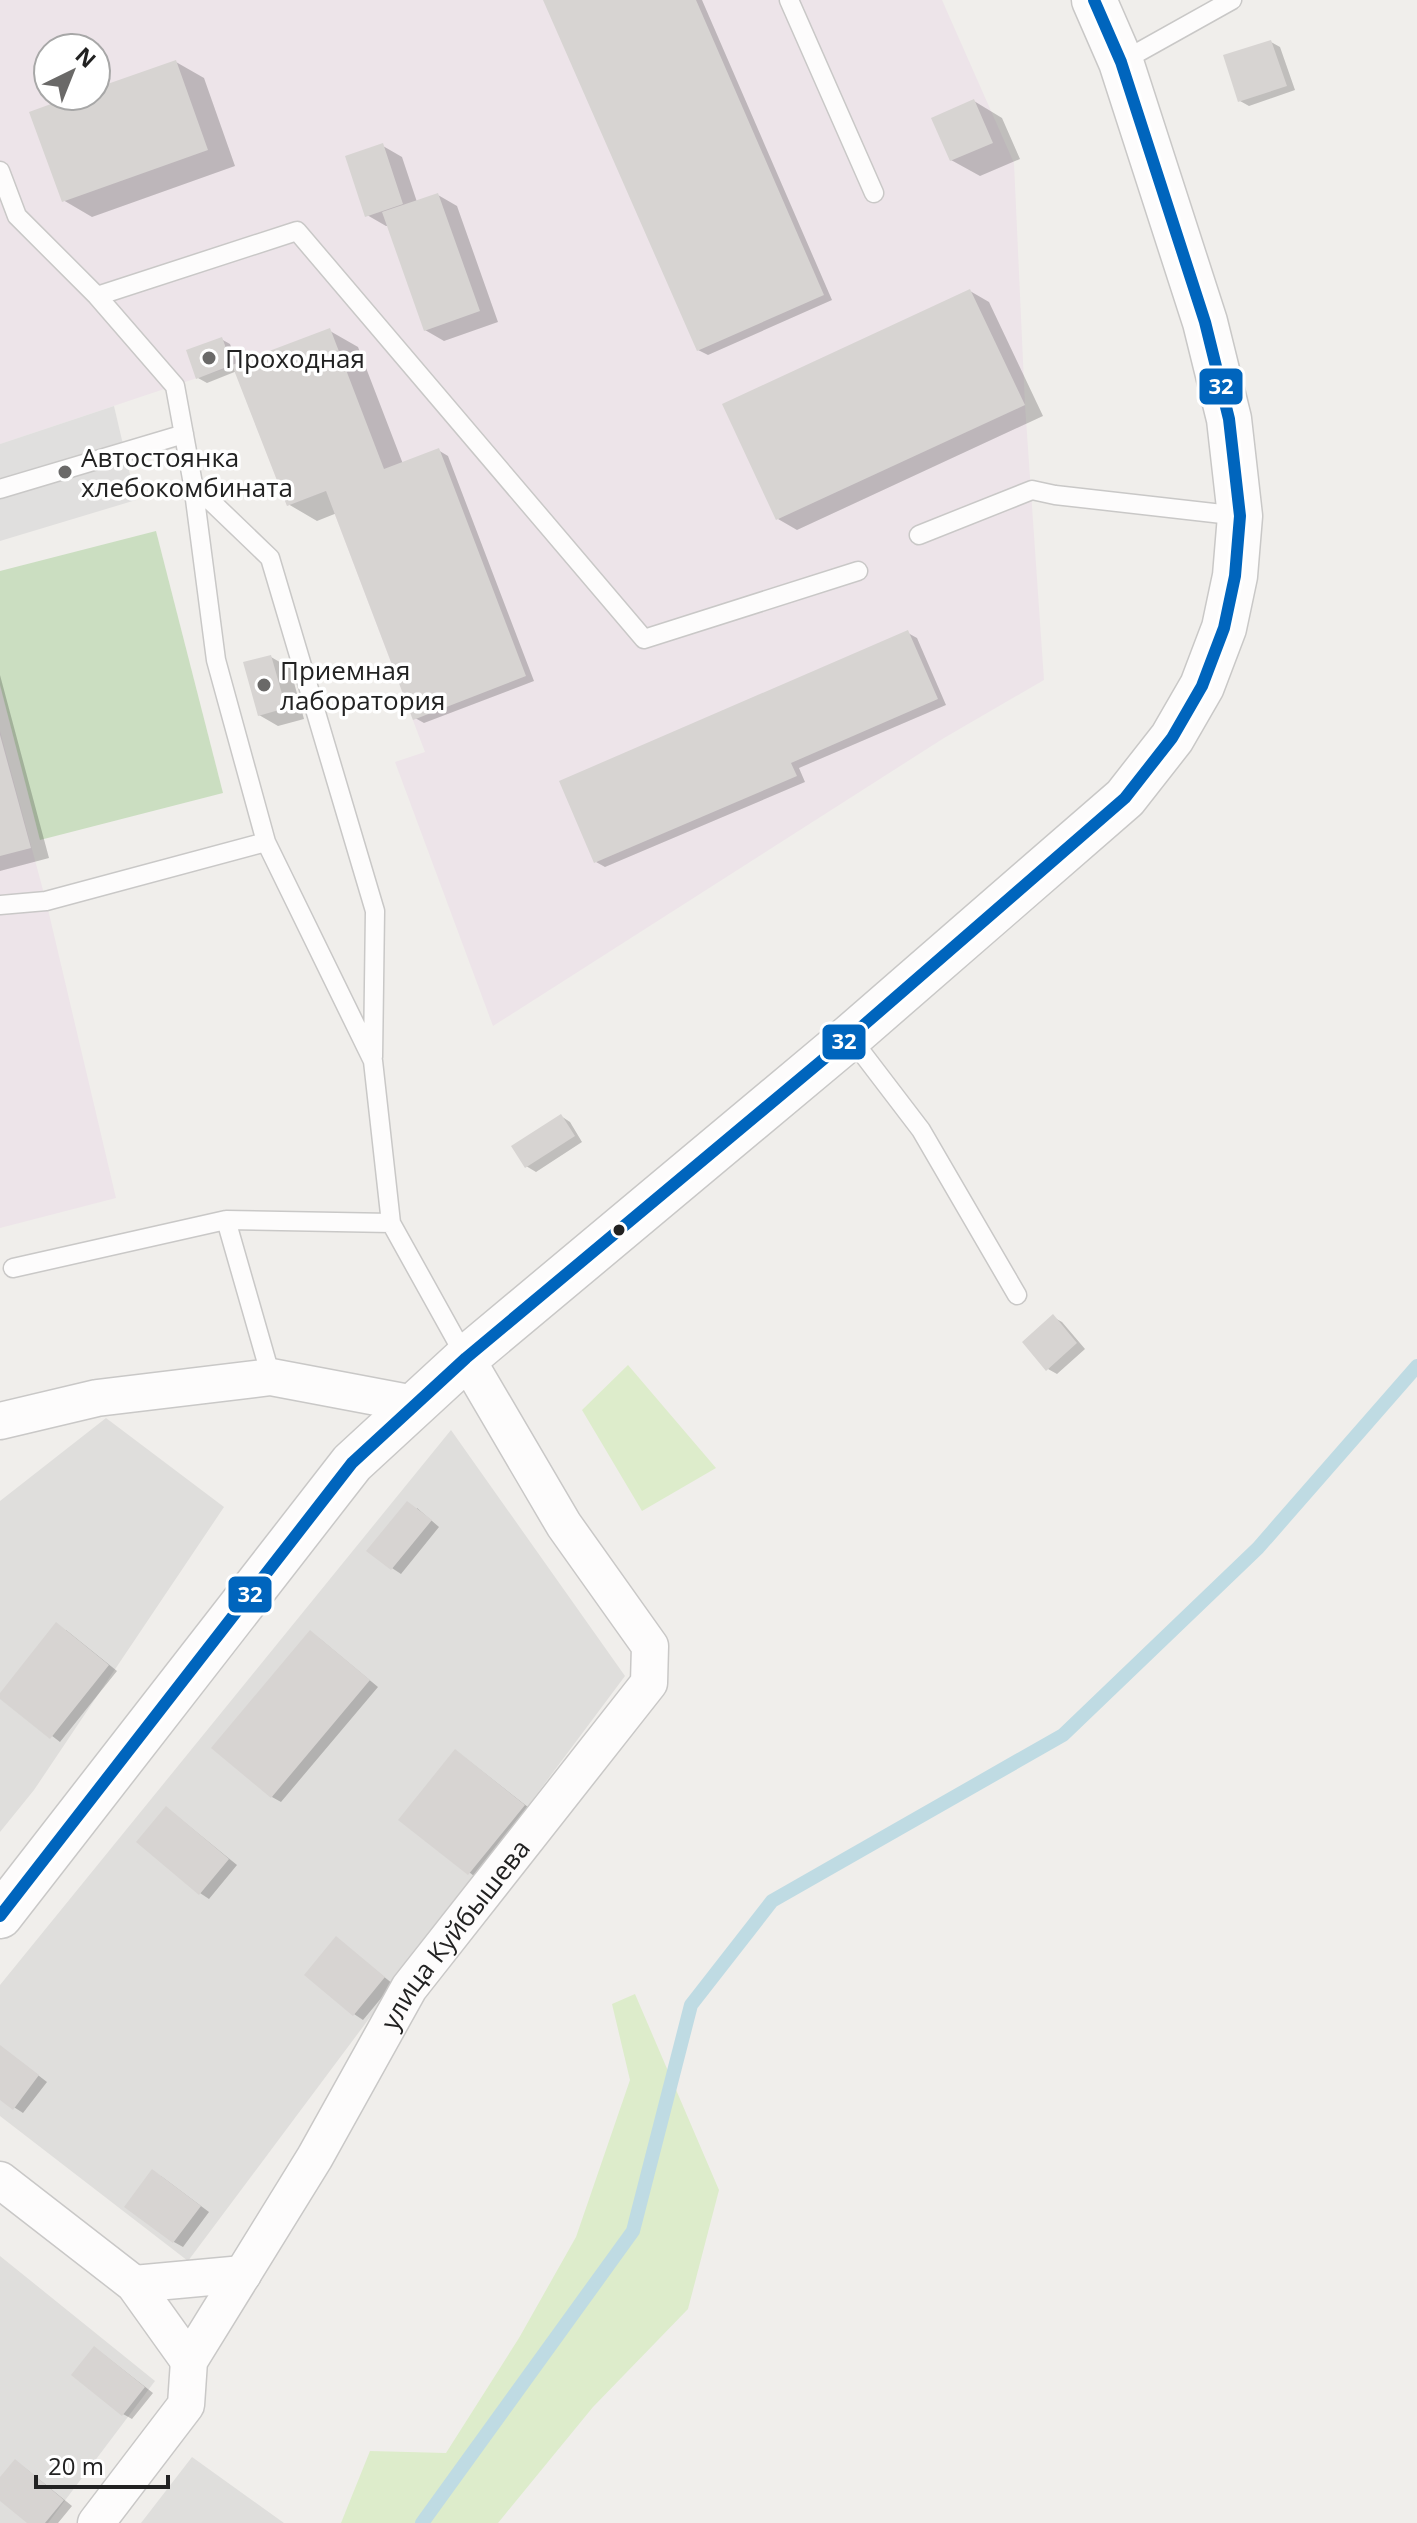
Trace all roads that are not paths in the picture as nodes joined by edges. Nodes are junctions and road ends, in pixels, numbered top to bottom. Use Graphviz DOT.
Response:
graph roads {
  1 [pos="789,0"];
  2 [pos="1094,0"];
  3 [pos="1232,0"];
  4 [pos="1121,62"];
  5 [pos="0,171"];
  6 [pos="874,193"];
  7 [pos="97,296"];
  8 [pos="184,434"];
  9 [pos="193,484"];
  10 [pos="0,489"];
  11 [pos="1240,516"];
  12 [pos="919,535"];
  13 [pos="858,571"];
  14 [pos="266,842"];
  15 [pos="0,905"];
  16 [pos="850,1037"];
  17 [pos="373,1061"];
  18 [pos="226,1220"];
  19 [pos="391,1223"];
  20 [pos="13,1268"];
  21 [pos="1017,1295"];
  22 [pos="466,1358"];
  23 [pos="271,1377"];
  24 [pos="414,1404"];
  25 [pos="0,1421"];
  26 [pos="0,1916"];
  27 [pos="0,2180"];
  28 [pos="243,2274"];
  29 [pos="134,2284"];
  30 [pos="189,2361"];
  31 [pos="96,2523"];
  1 -- 6 [label="lane"];
  2 -- 4 [label="street"];
  3 -- 4 [label="lane"];
  4 -- 11 [label="street"];
  5 -- 7 [label="lane"];
  7 -- 8 [label="lane"];
  7 -- 13 [label="lane"];
  8 -- 9 [label="lane"];
  8 -- 10 [label="lane"];
  9 -- 14 [label="lane"];
  9 -- 17 [label="lane"];
  11 -- 12 [label="lane"];
  11 -- 16 [label="street"];
  14 -- 15 [label="lane"];
  14 -- 17 [label="lane"];
  16 -- 21 [label="lane"];
  16 -- 22 [label="street"];
  17 -- 19 [label="lane"];
  18 -- 19 [label="lane"];
  18 -- 20 [label="lane"];
  18 -- 23 [label="lane"];
  19 -- 22 [label="lane"];
  22 -- 24 [label="street"];
  22 -- 28 [label="street, улица Куйбышева"];
  23 -- 24 [label="street"];
  23 -- 25 [label="street"];
  24 -- 26 [label="street"];
  27 -- 29 [label="street"];
  28 -- 29 [label="street"];
  28 -- 30 [label="street, улица Куйбышева"];
  29 -- 30 [label="street"];
  30 -- 31 [label="street, улица Куйбышева"];
}
